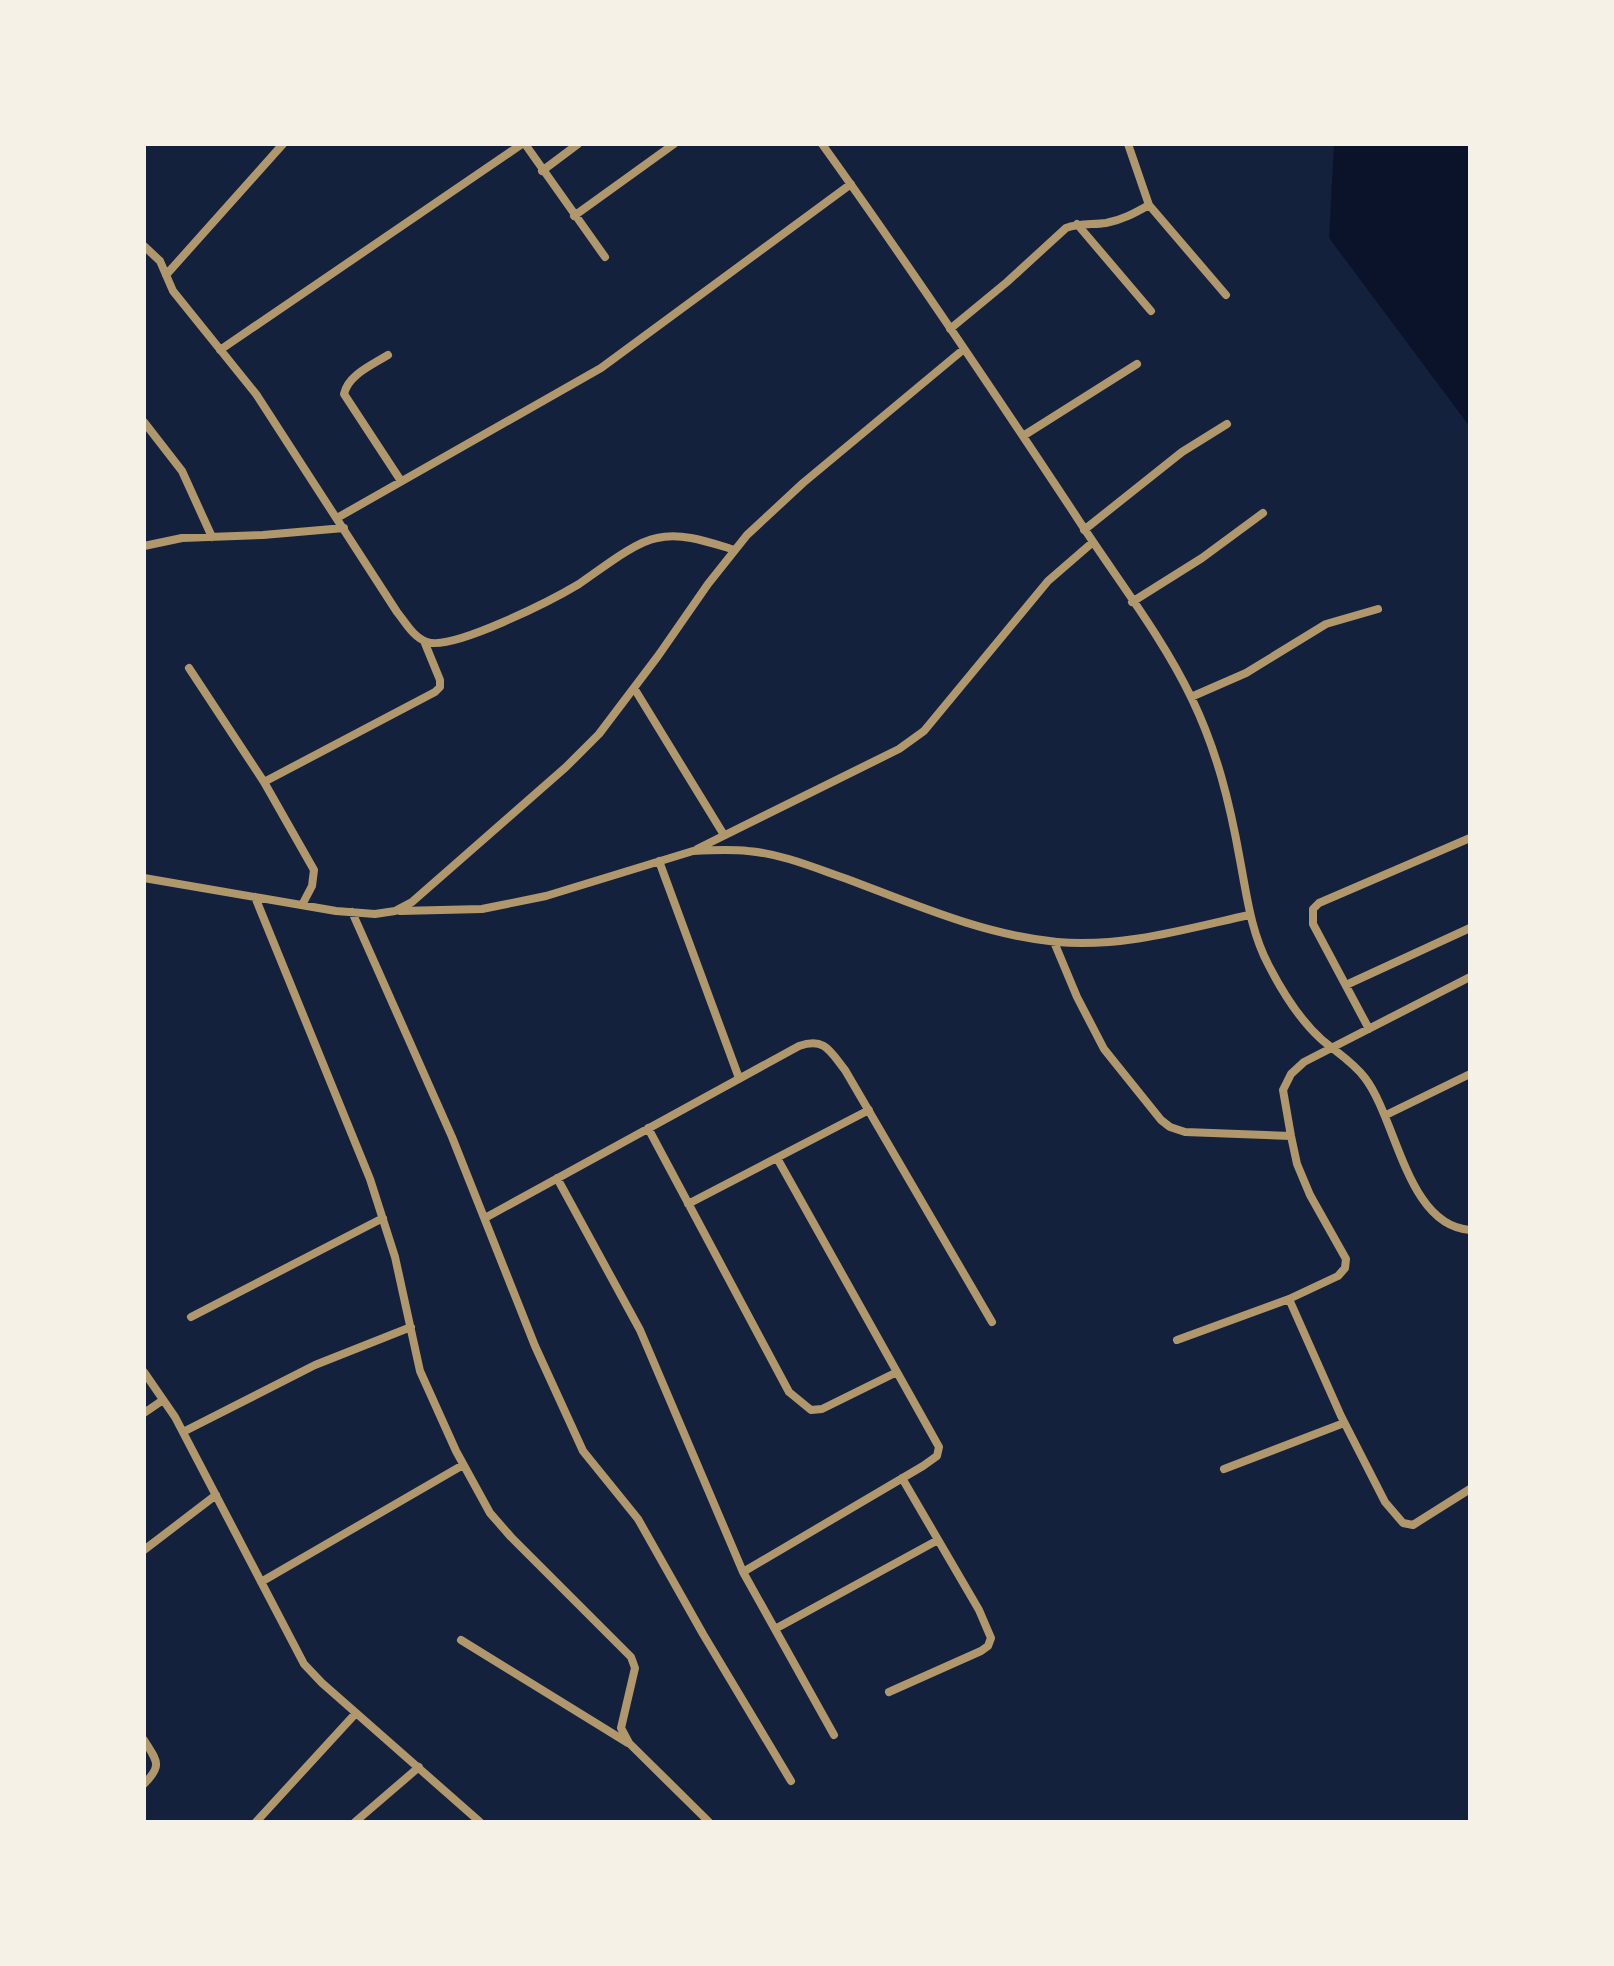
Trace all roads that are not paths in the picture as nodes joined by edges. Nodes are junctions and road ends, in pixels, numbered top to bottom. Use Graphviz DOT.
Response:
graph roads {
  1 [pos="283,144"];
  2 [pos="523,144"];
  3 [pos="578,144"];
  4 [pos="674,144"];
  5 [pos="822,144"];
  6 [pos="1128,144"];
  7 [pos="542,171"];
  8 [pos="851,184"];
  9 [pos="1149,205"];
  10 [pos="574,216"];
  11 [pos="1077,224"];
  12 [pos="144,246"];
  13 [pos="605,257"];
  14 [pos="166,275"];
  15 [pos="1226,295"];
  16 [pos="1151,311"];
  17 [pos="950,329"];
  18 [pos="964,349"];
  19 [pos="220,350"];
  20 [pos="388,355"];
  21 [pos="1137,364"];
  22 [pos="144,422"];
  23 [pos="1227,424"];
  24 [pos="1023,436"];
  25 [pos="401,481"];
  26 [pos="1263,513"];
  27 [pos="337,518"];
  28 [pos="344,528"];
  29 [pos="1084,530"];
  30 [pos="212,537"];
  31 [pos="1093,542"];
  32 [pos="144,546"];
  33 [pos="735,550"];
  34 [pos="1132,602"];
  35 [pos="1378,609"];
  36 [pos="424,641"];
  37 [pos="189,668"];
  38 [pos="634,688"];
  39 [pos="1191,697"];
  40 [pos="264,782"];
  41 [pos="724,835"];
  42 [pos="1470,838"];
  43 [pos="693,851"];
  44 [pos="659,861"];
  45 [pos="144,878"];
  46 [pos="255,897"];
  47 [pos="302,905"];
  48 [pos="395,911"];
  49 [pos="352,912"];
  50 [pos="1249,915"];
  51 [pos="1470,928"];
  52 [pos="1054,942"];
  53 [pos="1470,977"];
  54 [pos="1346,985"];
  55 [pos="1369,1029"];
  56 [pos="1332,1048"];
  57 [pos="1470,1074"];
  58 [pos="739,1078"];
  59 [pos="869,1110"];
  60 [pos="1386,1115"];
  61 [pos="648,1128"];
  62 [pos="1291,1136"];
  63 [pos="777,1158"];
  64 [pos="557,1178"];
  65 [pos="688,1204"];
  66 [pos="383,1218"];
  67 [pos="485,1218"];
  68 [pos="1470,1230"];
  69 [pos="1289,1299"];
  70 [pos="191,1317"];
  71 [pos="992,1322"];
  72 [pos="411,1327"];
  73 [pos="1177,1340"];
  74 [pos="144,1372"];
  75 [pos="897,1372"];
  76 [pos="163,1400"];
  77 [pos="144,1413"];
  78 [pos="1344,1423"];
  79 [pos="183,1432"];
  80 [pos="463,1465"];
  81 [pos="1224,1469"];
  82 [pos="902,1478"];
  83 [pos="1470,1489"];
  84 [pos="216,1495"];
  85 [pos="938,1540"];
  86 [pos="144,1550"];
  87 [pos="743,1572"];
  88 [pos="261,1582"];
  89 [pos="775,1629"];
  90 [pos="461,1640"];
  91 [pos="889,1692"];
  92 [pos="356,1713"];
  93 [pos="834,1735"];
  94 [pos="144,1740"];
  95 [pos="629,1743"];
  96 [pos="419,1767"];
  97 [pos="791,1781"];
  98 [pos="144,1784"];
  99 [pos="256,1822"];
  100 [pos="355,1822"];
  101 [pos="480,1822"];
  102 [pos="709,1822"];
  1 -- 14 [label="street"];
  2 -- 7 [label="street"];
  2 -- 19 [label="street"];
  3 -- 7 [label="street"];
  4 -- 10 [label="street"];
  5 -- 8 [label="street"];
  6 -- 9 [label="street"];
  7 -- 10 [label="street"];
  8 -- 17 [label="street"];
  8 -- 25 [label="street"];
  9 -- 11 [label="street"];
  9 -- 15 [label="street"];
  10 -- 13 [label="street"];
  11 -- 16 [label="street"];
  11 -- 17 [label="street"];
  12 -- 14 [label="street"];
  14 -- 19 [label="street"];
  17 -- 18 [label="street"];
  18 -- 24 [label="street"];
  18 -- 33 [label="street"];
  19 -- 27 [label="street"];
  20 -- 25 [label="street"];
  21 -- 24 [label="street"];
  22 -- 30 [label="street"];
  23 -- 29 [label="street"];
  24 -- 29 [label="street"];
  25 -- 27 [label="street"];
  26 -- 34 [label="street"];
  27 -- 28 [label="street"];
  28 -- 30 [label="street"];
  28 -- 36 [label="street"];
  29 -- 31 [label="street"];
  30 -- 32 [label="street"];
  31 -- 34 [label="street"];
  31 -- 41 [label="street"];
  33 -- 36 [label="street"];
  33 -- 38 [label="street"];
  34 -- 39 [label="street"];
  35 -- 39 [label="street"];
  36 -- 40 [label="street"];
  37 -- 40 [label="street"];
  38 -- 41 [label="street"];
  38 -- 48 [label="street"];
  39 -- 50 [label="street"];
  40 -- 47 [label="street"];
  41 -- 43 [label="street"];
  42 -- 54 [label="street"];
  43 -- 44 [label="street"];
  43 -- 52 [label="street"];
  44 -- 48 [label="street"];
  44 -- 58 [label="street"];
  45 -- 46 [label="street"];
  46 -- 47 [label="street"];
  46 -- 66 [label="street"];
  47 -- 49 [label="street"];
  48 -- 49 [label="street"];
  49 -- 67 [label="street"];
  50 -- 52 [label="street"];
  50 -- 56 [label="street"];
  51 -- 54 [label="street"];
  52 -- 62 [label="street"];
  53 -- 55 [label="street"];
  54 -- 55 [label="street"];
  55 -- 56 [label="street"];
  56 -- 60 [label="street"];
  56 -- 62 [label="street"];
  57 -- 60 [label="street"];
  58 -- 59 [label="street"];
  58 -- 61 [label="street"];
  59 -- 63 [label="street"];
  59 -- 71 [label="street"];
  60 -- 68 [label="street"];
  61 -- 64 [label="street"];
  61 -- 65 [label="street"];
  62 -- 69 [label="street"];
  63 -- 65 [label="street"];
  63 -- 75 [label="street"];
  64 -- 67 [label="street"];
  64 -- 87 [label="street"];
  65 -- 75 [label="street"];
  66 -- 70 [label="street"];
  66 -- 72 [label="street"];
  67 -- 97 [label="street"];
  69 -- 73 [label="street"];
  69 -- 78 [label="street"];
  72 -- 79 [label="street"];
  72 -- 80 [label="street"];
  74 -- 76 [label="street"];
  75 -- 82 [label="street"];
  76 -- 77 [label="street"];
  76 -- 79 [label="street"];
  78 -- 81 [label="street"];
  78 -- 83 [label="street"];
  79 -- 84 [label="street"];
  80 -- 88 [label="street"];
  80 -- 95 [label="street"];
  82 -- 85 [label="street"];
  82 -- 87 [label="street"];
  84 -- 86 [label="street"];
  84 -- 88 [label="street"];
  85 -- 89 [label="street"];
  85 -- 91 [label="street"];
  87 -- 89 [label="street"];
  88 -- 92 [label="street"];
  89 -- 93 [label="street"];
  90 -- 95 [label="street"];
  92 -- 96 [label="street"];
  92 -- 99 [label="street"];
  94 -- 98 [label="street"];
  95 -- 102 [label="street"];
  96 -- 100 [label="street"];
  96 -- 101 [label="street"];
}
